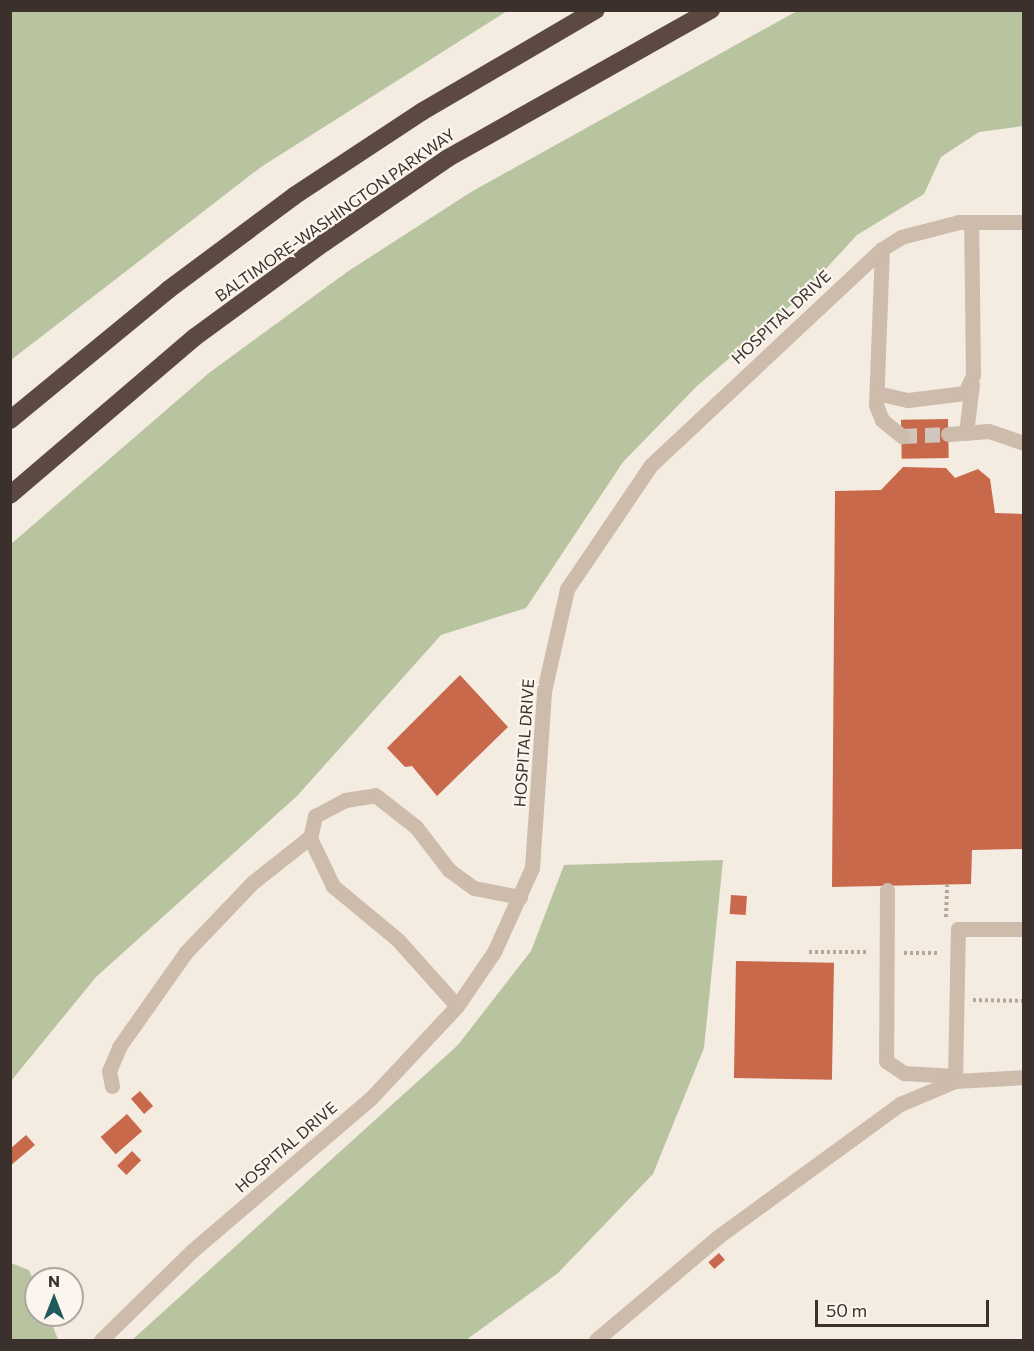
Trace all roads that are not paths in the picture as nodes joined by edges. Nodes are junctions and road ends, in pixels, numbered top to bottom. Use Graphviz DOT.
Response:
graph roads {
  1 [pos="596,10"];
  2 [pos="711,10"];
  3 [pos="971,222"];
  4 [pos="1023,222"];
  5 [pos="882,249"];
  6 [pos="973,375"];
  7 [pos="877,393"];
  8 [pos="10,420"];
  9 [pos="966,433"];
  10 [pos="948,434"];
  11 [pos="902,436"];
  12 [pos="1023,443"];
  13 [pos="10,495"];
  14 [pos="310,837"];
  15 [pos="887,890"];
  16 [pos="520,897"];
  17 [pos="1023,929"];
  18 [pos="457,1006"];
  19 [pos="1023,1077"];
  20 [pos="955,1078"];
  21 [pos="112,1086"];
  22 [pos="101,1341"];
  23 [pos="596,1341"];
  1 -- 8 [label="highway, BALTIMORE-WASHINGTON PARKWAY"];
  2 -- 13 [label="highway, BALTIMORE-WASHINGTON PARKWAY"];
  3 -- 4 [label="street, HOSPITAL DRIVE"];
  3 -- 5 [label="street, HOSPITAL DRIVE"];
  3 -- 6 [label="street"];
  5 -- 7 [label="street"];
  5 -- 16 [label="street, HOSPITAL DRIVE"];
  6 -- 7 [label="street"];
  6 -- 9 [label="street"];
  7 -- 11 [label="street"];
  9 -- 10 [label="street"];
  9 -- 12 [label="street"];
  14 -- 16 [label="street"];
  14 -- 18 [label="street"];
  14 -- 21 [label="street"];
  15 -- 20 [label="street"];
  16 -- 18 [label="street, HOSPITAL DRIVE"];
  17 -- 20 [label="street"];
  18 -- 22 [label="street, HOSPITAL DRIVE"];
  19 -- 20 [label="street"];
  20 -- 23 [label="street"];
}
